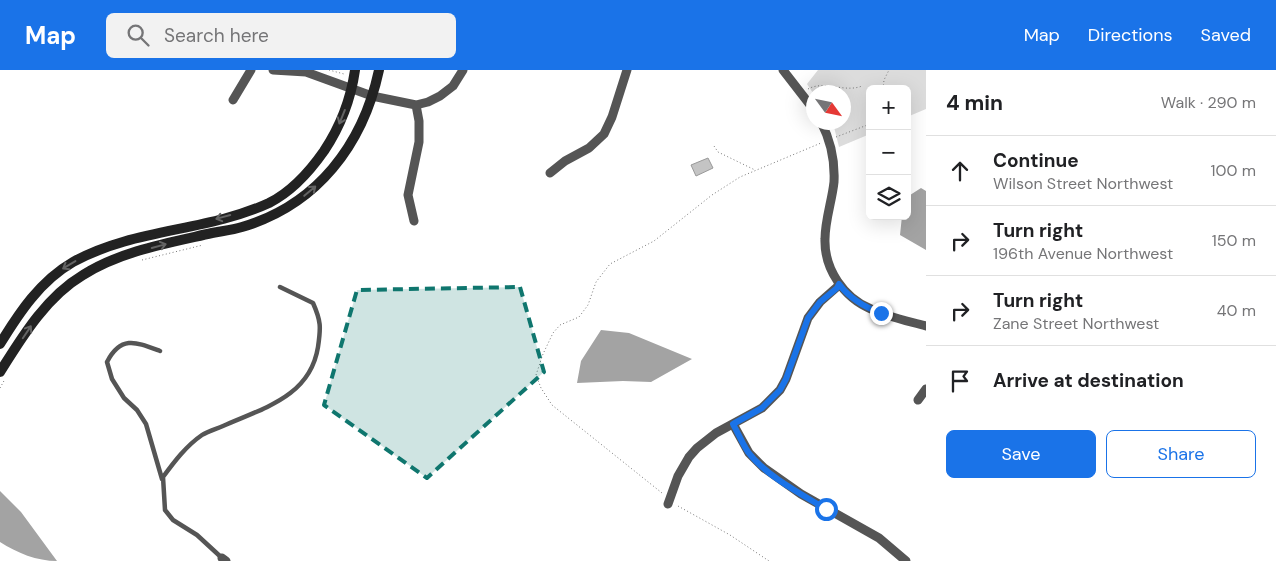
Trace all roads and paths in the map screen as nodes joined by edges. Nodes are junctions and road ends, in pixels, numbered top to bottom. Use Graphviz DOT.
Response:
graph roads {
  1 [pos="251,70"];
  2 [pos="273,70"];
  3 [pos="329,70"];
  4 [pos="379,70"];
  5 [pos="463,70"];
  6 [pos="627,70"];
  7 [pos="783,70"];
  8 [pos="889,70"];
  9 [pos="351,72"];
  10 [pos="883,85"];
  11 [pos="862,86"];
  12 [pos="351,88"];
  13 [pos="801,93"];
  14 [pos="372,96"];
  15 [pos="233,100"];
  16 [pos="806,100"];
  17 [pos="416,106"];
  18 [pos="866,126"];
  19 [pos="824,130"];
  20 [pos="836,137"];
  21 [pos="824,141"];
  22 [pos="714,146"];
  23 [pos="755,171"];
  24 [pos="550,173"];
  25 [pos="414,221"];
  26 [pos="839,284"];
  27 [pos="280,287"];
  28 [pos="926,326"];
  29 [pos="0,344"];
  30 [pos="160,351"];
  31 [pos="0,372"];
  32 [pos="926,389"];
  33 [pos="918,400"];
  34 [pos="733,424"];
  35 [pos="163,482"];
  36 [pos="662,493"];
  37 [pos="668,504"];
  38 [pos="678,506"];
  39 [pos="224,559"];
  40 [pos="769,561"];
  41 [pos="906,561"];
  1 -- 15 [label="street"];
  2 -- 12 [label="street"];
  3 -- 9 [label="path"];
  4 -- 14 [label="street"];
  5 -- 17 [label="street"];
  6 -- 24 [label="street"];
  7 -- 13 [label="street"];
  8 -- 10 [label="path"];
  9 -- 12 [label="street"];
  11 -- 13 [label="path"];
  12 -- 14 [label="street"];
  12 -- 29 [label="street, one-way"];
  13 -- 16 [label="street"];
  14 -- 17 [label="street"];
  31 -- 14 [label="street, one-way"];
  17 -- 25 [label="street"];
  18 -- 20 [label="path"];
  19 -- 26 [label="street"];
  21 -- 23 [label="path"];
  22 -- 23 [label="path"];
  23 -- 36 [label="path"];
  26 -- 28 [label="street"];
  26 -- 34 [label="street"];
  27 -- 35 [label="lane"];
  30 -- 35 [label="lane"];
  32 -- 33 [label="street"];
  34 -- 37 [label="street"];
  34 -- 41 [label="street"];
  35 -- 39 [label="lane"];
  38 -- 40 [label="path"];
}
